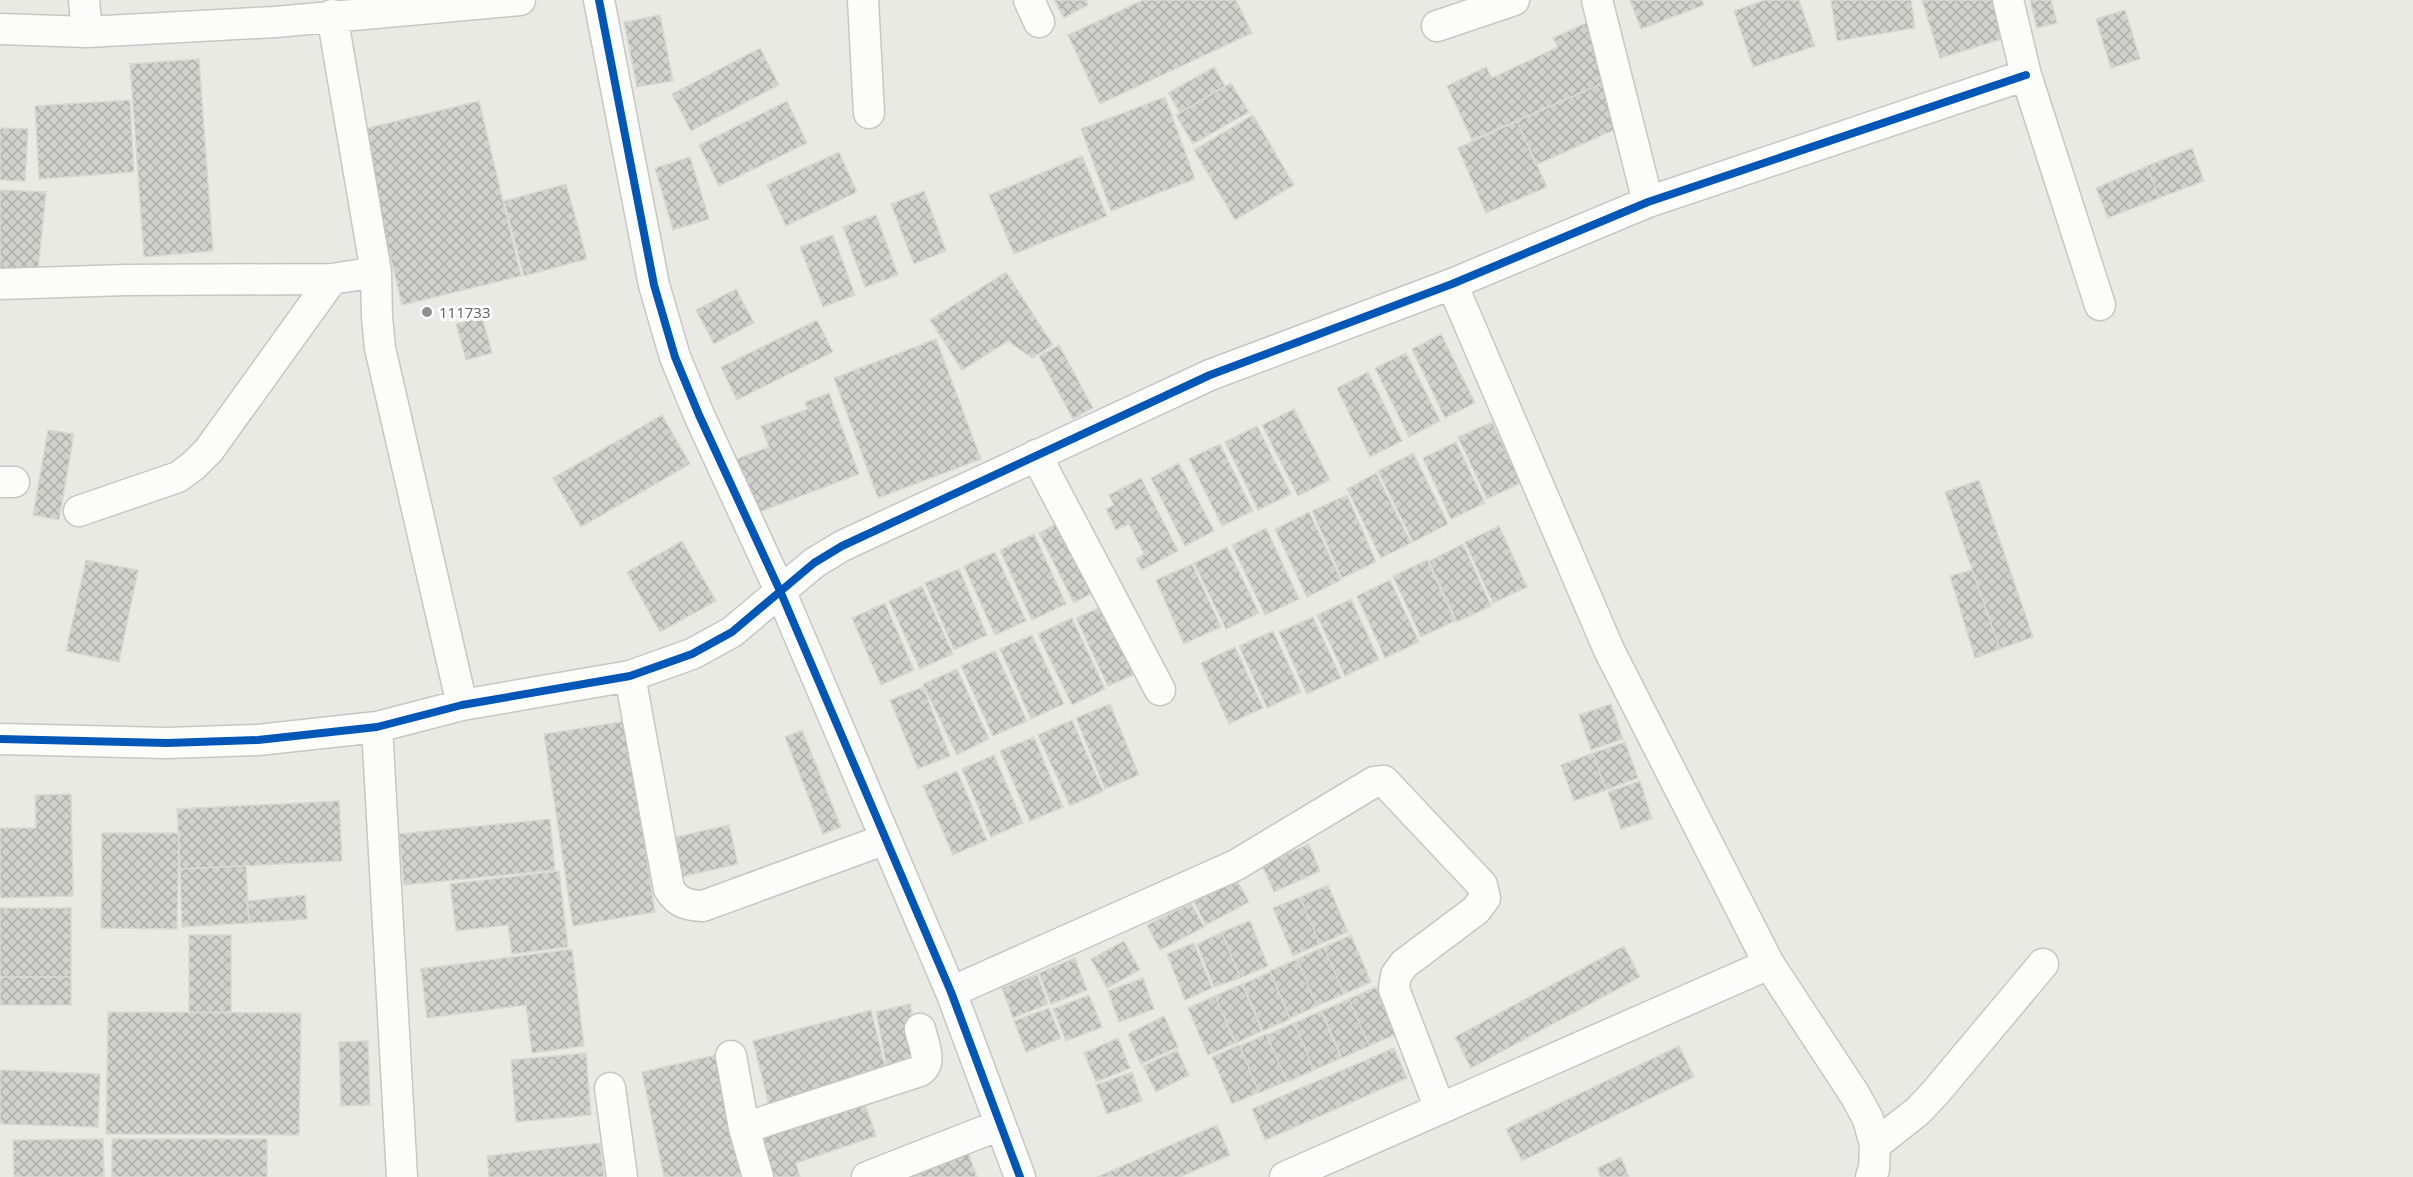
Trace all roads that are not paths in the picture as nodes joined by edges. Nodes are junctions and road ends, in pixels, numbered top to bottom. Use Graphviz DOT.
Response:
graph roads {
  1 [pos="84,0"];
  2 [pos="520,0"];
  3 [pos="599,0"];
  4 [pos="863,0"];
  5 [pos="1514,0"];
  6 [pos="1597,0"];
  7 [pos="2008,0"];
  8 [pos="449,3"];
  9 [pos="273,11"];
  10 [pos="332,15"];
  11 [pos="1437,26"];
  12 [pos="0,29"];
  13 [pos="87,32"];
  14 [pos="2026,75"];
  15 [pos="869,113"];
  16 [pos="1648,202"];
  17 [pos="376,272"];
  18 [pos="332,279"];
  19 [pos="0,284"];
  20 [pos="1452,284"];
  21 [pos="2100,305"];
  22 [pos="1036,454"];
  23 [pos="79,511"];
  24 [pos="781,593"];
  25 [pos="630,676"];
  26 [pos="1160,690"];
  27 [pos="462,705"];
  28 [pos="377,727"];
  29 [pos="0,739"];
  30 [pos="885,839"];
  31 [pos="1769,964"];
  32 [pos="2043,964"];
  33 [pos="951,992"];
  34 [pos="920,1029"];
  35 [pos="731,1056"];
  36 [pos="610,1088"];
  37 [pos="1440,1109"];
  38 [pos="1000,1125"];
  39 [pos="744,1128"];
  40 [pos="1875,1145"];
  41 [pos="402,1177"];
  42 [pos="622,1177"];
  43 [pos="758,1177"];
  44 [pos="867,1177"];
  45 [pos="1020,1177"];
  46 [pos="1286,1177"];
  47 [pos="1871,1177"];
  1 -- 13 [label="street"];
  2 -- 8 [label="street"];
  3 -- 24 [label="street"];
  4 -- 15 [label="street"];
  5 -- 11 [label="street"];
  6 -- 16 [label="street"];
  7 -- 14 [label="street"];
  8 -- 10 [label="street"];
  9 -- 10 [label="street"];
  9 -- 13 [label="street"];
  10 -- 17 [label="street"];
  12 -- 13 [label="street"];
  14 -- 16 [label="street"];
  14 -- 21 [label="street"];
  16 -- 20 [label="street"];
  17 -- 18 [label="street"];
  17 -- 27 [label="street"];
  18 -- 19 [label="street"];
  18 -- 23 [label="street"];
  20 -- 22 [label="street"];
  20 -- 31 [label="street"];
  22 -- 24 [label="street"];
  22 -- 26 [label="street"];
  24 -- 25 [label="street"];
  24 -- 30 [label="street"];
  25 -- 27 [label="street"];
  25 -- 30 [label="street"];
  27 -- 28 [label="street"];
  28 -- 29 [label="street"];
  28 -- 41 [label="street"];
  30 -- 33 [label="street"];
  31 -- 37 [label="street"];
  31 -- 40 [label="street"];
  32 -- 40 [label="street"];
  33 -- 37 [label="street"];
  33 -- 38 [label="street"];
  34 -- 39 [label="street"];
  35 -- 39 [label="street"];
  36 -- 42 [label="street"];
  37 -- 46 [label="street"];
  38 -- 44 [label="street"];
  38 -- 45 [label="street"];
  39 -- 43 [label="street"];
  40 -- 47 [label="street"];
}
